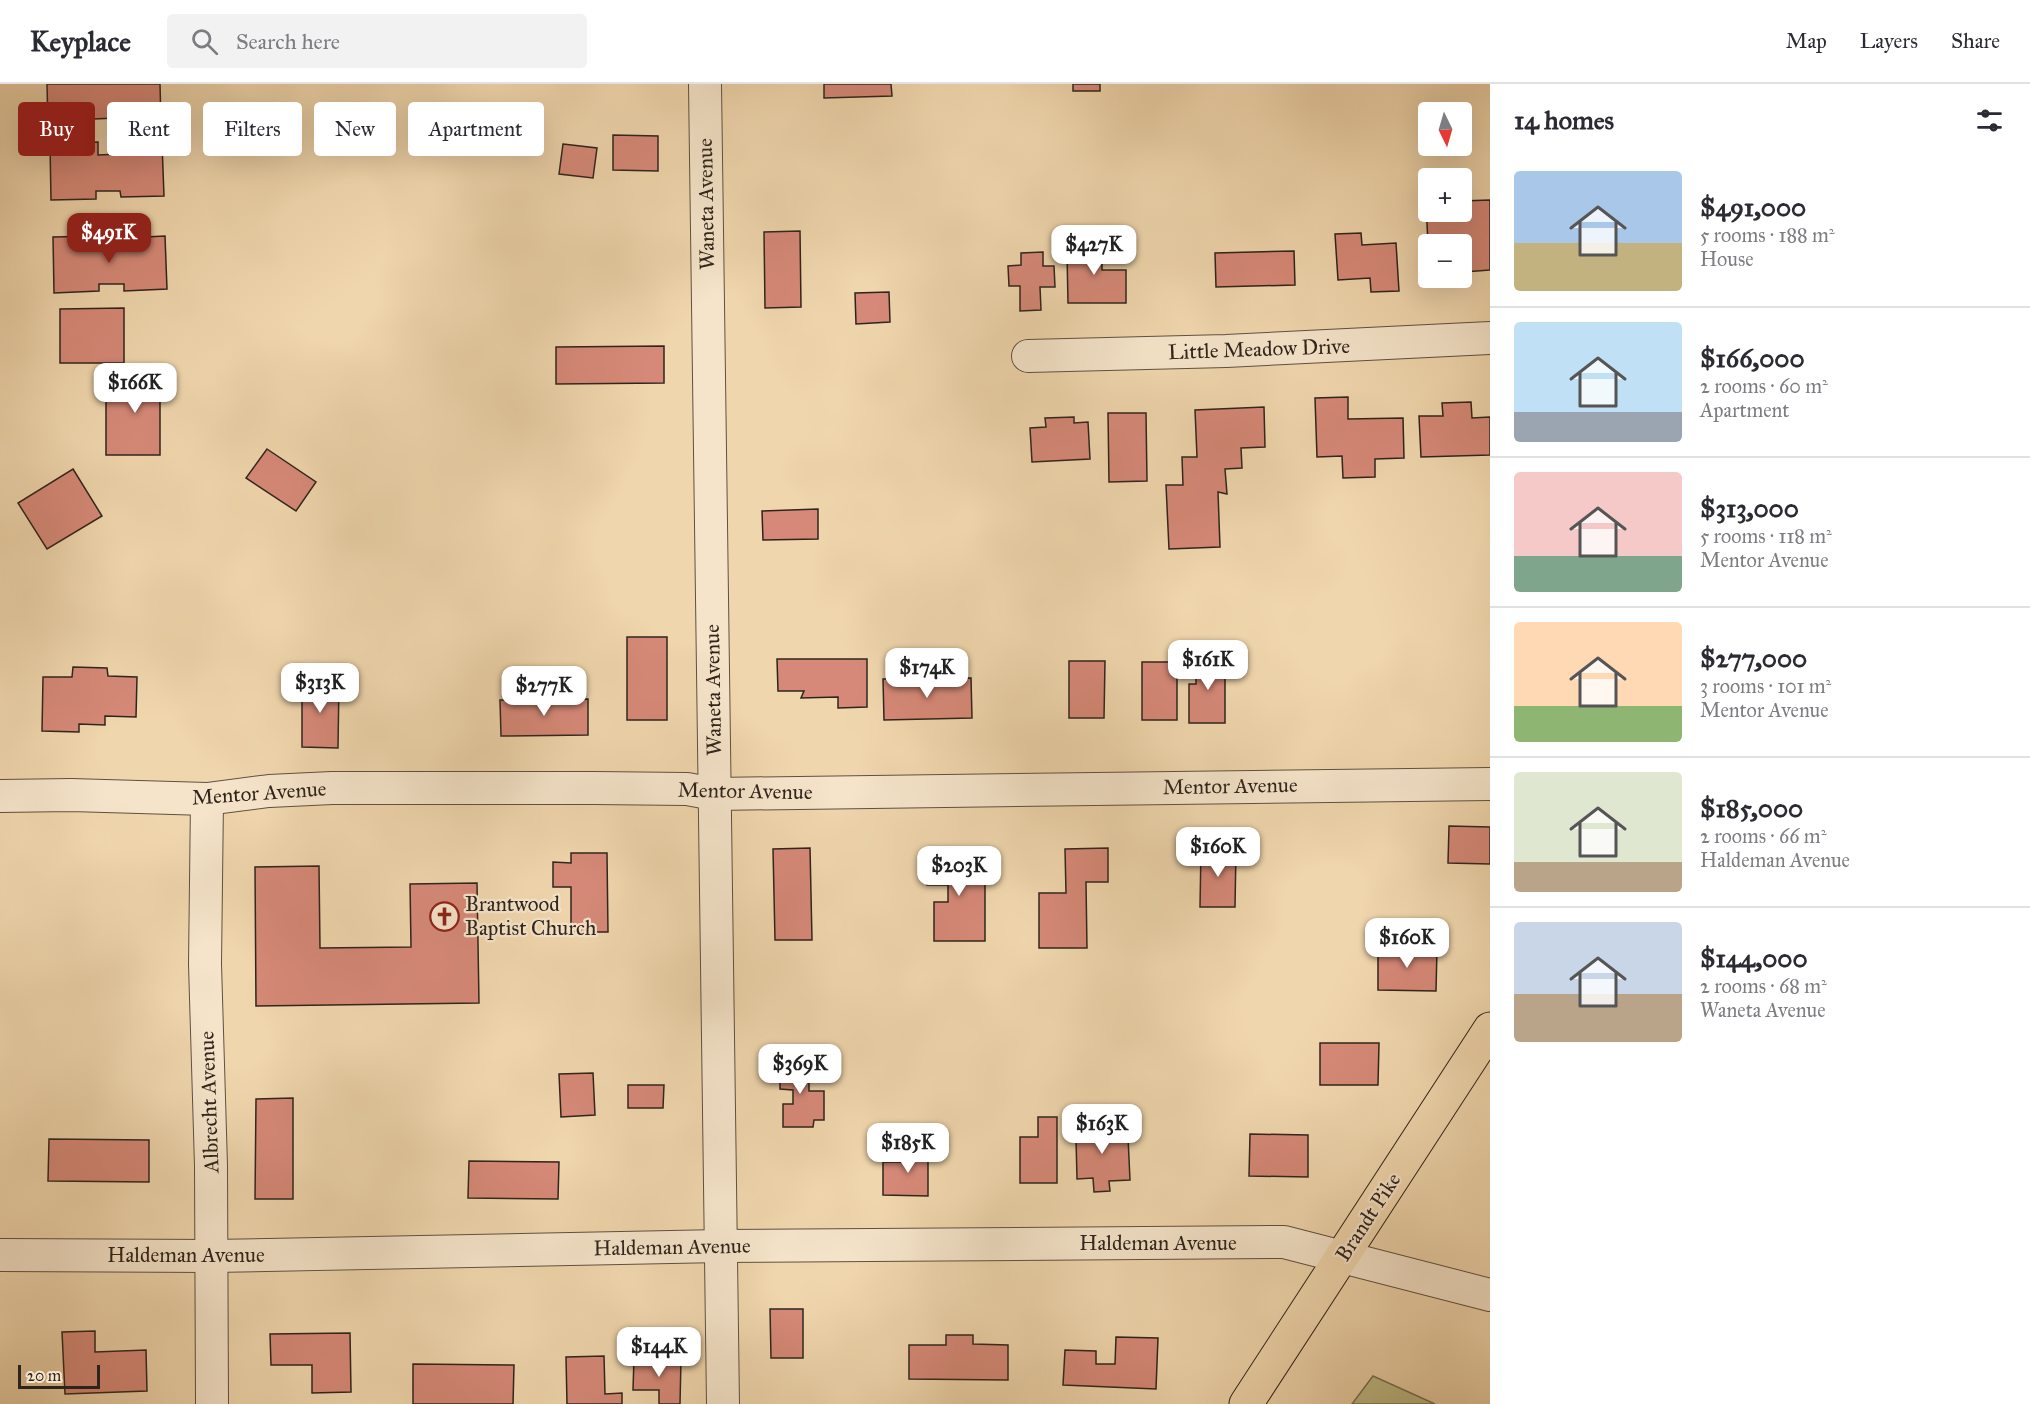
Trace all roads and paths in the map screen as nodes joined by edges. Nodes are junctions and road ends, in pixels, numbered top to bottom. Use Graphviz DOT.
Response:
graph roads {
  1 [pos="705,84"];
  2 [pos="1490,338"];
  3 [pos="1028,356"];
  4 [pos="1490,784"];
  5 [pos="714,794"];
  6 [pos="0,796"];
  7 [pos="207,799"];
  8 [pos="1490,1029"];
  9 [pos="721,1245"];
  10 [pos="0,1255"];
  11 [pos="212,1256"];
  12 [pos="1342,1256"];
  13 [pos="1490,1294"];
  14 [pos="212,1404"];
  15 [pos="723,1404"];
  16 [pos="1246,1404"];
  1 -- 5 [label="street, Waneta Avenue"];
  2 -- 3 [label="street, Little Meadow Drive"];
  4 -- 5 [label="street, Mentor Avenue"];
  5 -- 7 [label="street, Mentor Avenue"];
  5 -- 9 [label="street, Waneta Avenue"];
  6 -- 7 [label="street, Mentor Avenue"];
  7 -- 11 [label="street, Albrecht Avenue"];
  8 -- 12 [label="main road, Brandt Pike"];
  9 -- 11 [label="street, Haldeman Avenue"];
  9 -- 12 [label="street, Haldeman Avenue"];
  9 -- 15 [label="street, Waneta Avenue"];
  10 -- 11 [label="street, Haldeman Avenue"];
  11 -- 14 [label="street, Albrecht Avenue"];
  12 -- 13 [label="street, Haldeman Avenue"];
  12 -- 16 [label="main road, Brandt Pike"];
}
